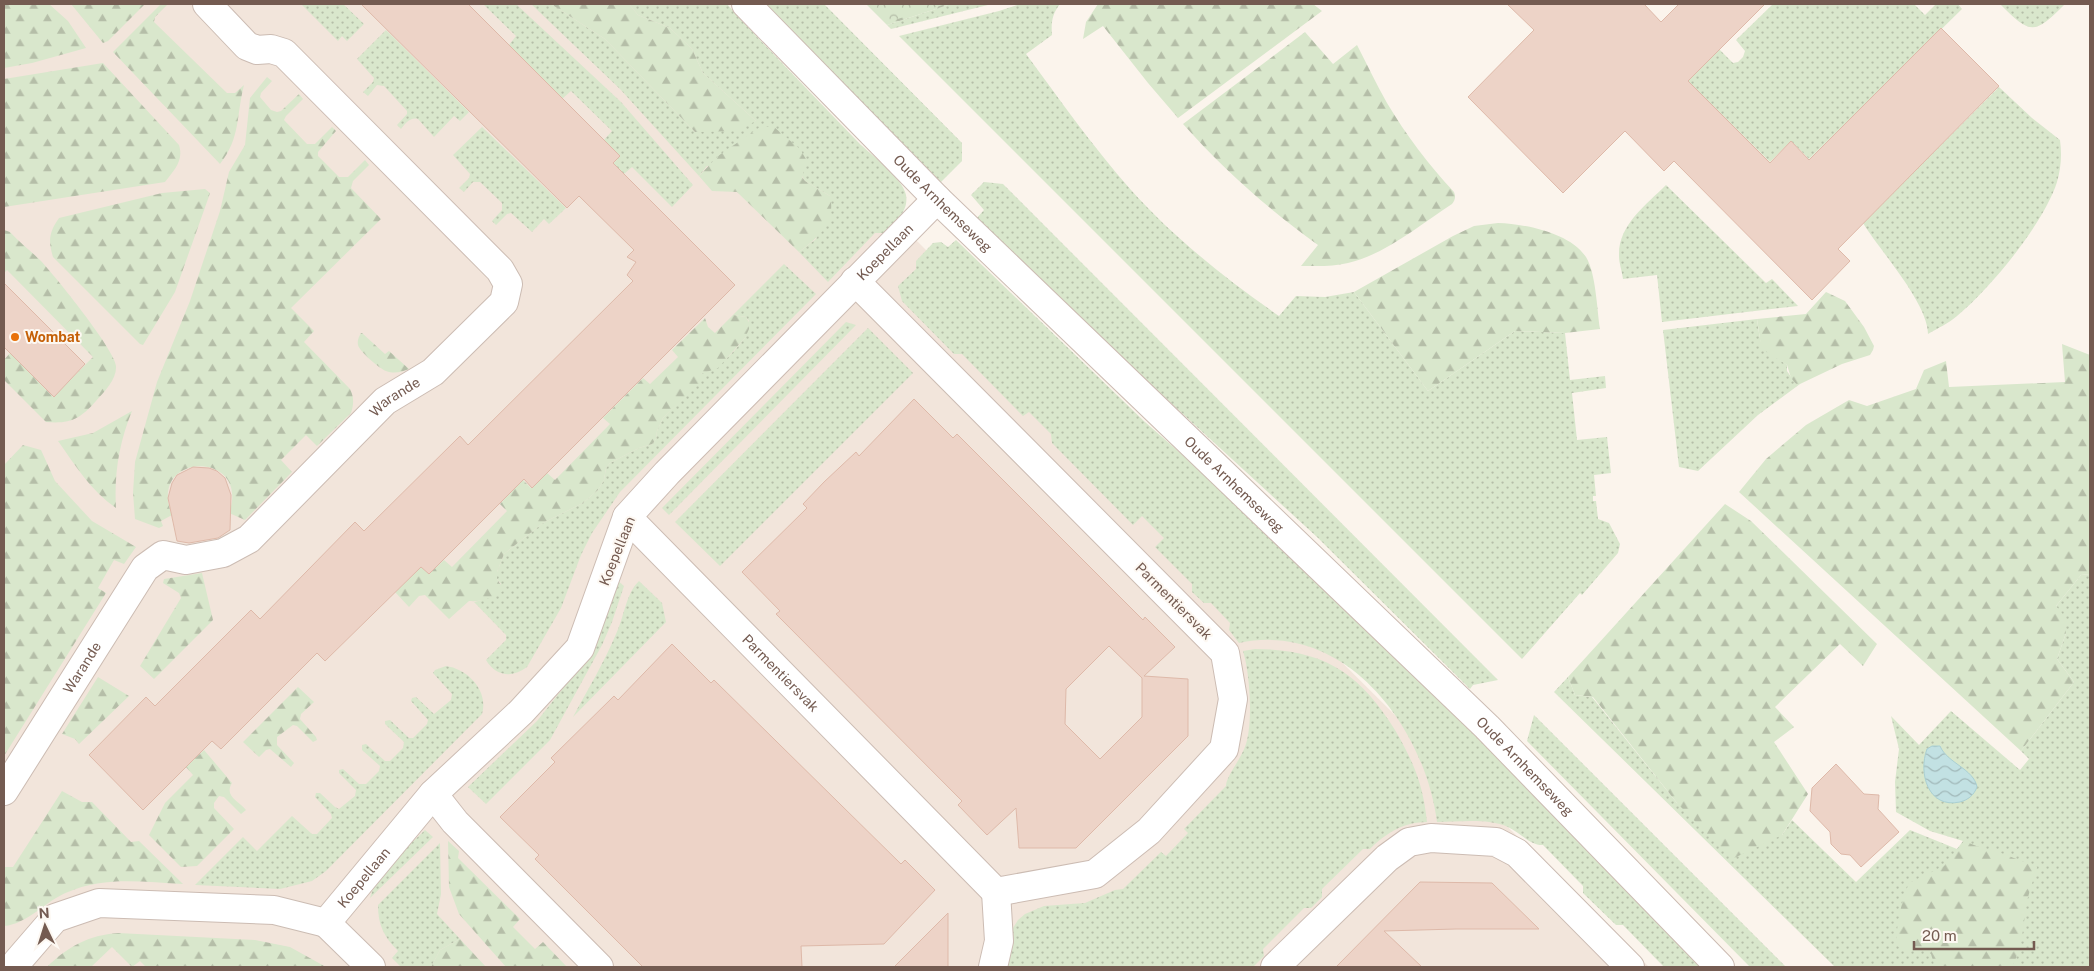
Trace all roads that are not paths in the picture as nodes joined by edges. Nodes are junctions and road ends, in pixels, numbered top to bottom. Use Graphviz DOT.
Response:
graph roads {
  1 [pos="207,4"];
  2 [pos="746,4"];
  3 [pos="937,199"];
  4 [pos="855,281"];
  5 [pos="628,518"];
  6 [pos="4,791"];
  7 [pos="433,794"];
  8 [pos="996,892"];
  9 [pos="326,923"];
  10 [pos="11,961"];
  11 [pos="371,967"];
  12 [pos="599,967"];
  13 [pos="993,967"];
  14 [pos="1275,967"];
  15 [pos="1630,967"];
  16 [pos="1720,967"];
  1 -- 6 [label="street, Warande"];
  2 -- 3 [label="street, Oude Arnhemseweg"];
  3 -- 4 [label="street, Koepellaan"];
  3 -- 16 [label="street, Oude Arnhemseweg"];
  4 -- 5 [label="street, Koepellaan"];
  4 -- 8 [label="street, Parmentiersvak"];
  5 -- 7 [label="street, Koepellaan"];
  5 -- 8 [label="street, Parmentiersvak"];
  7 -- 9 [label="street, Koepellaan"];
  7 -- 12 [label="street"];
  8 -- 13 [label="street"];
  9 -- 10 [label="street"];
  9 -- 11 [label="street"];
  14 -- 15 [label="street"];
}
